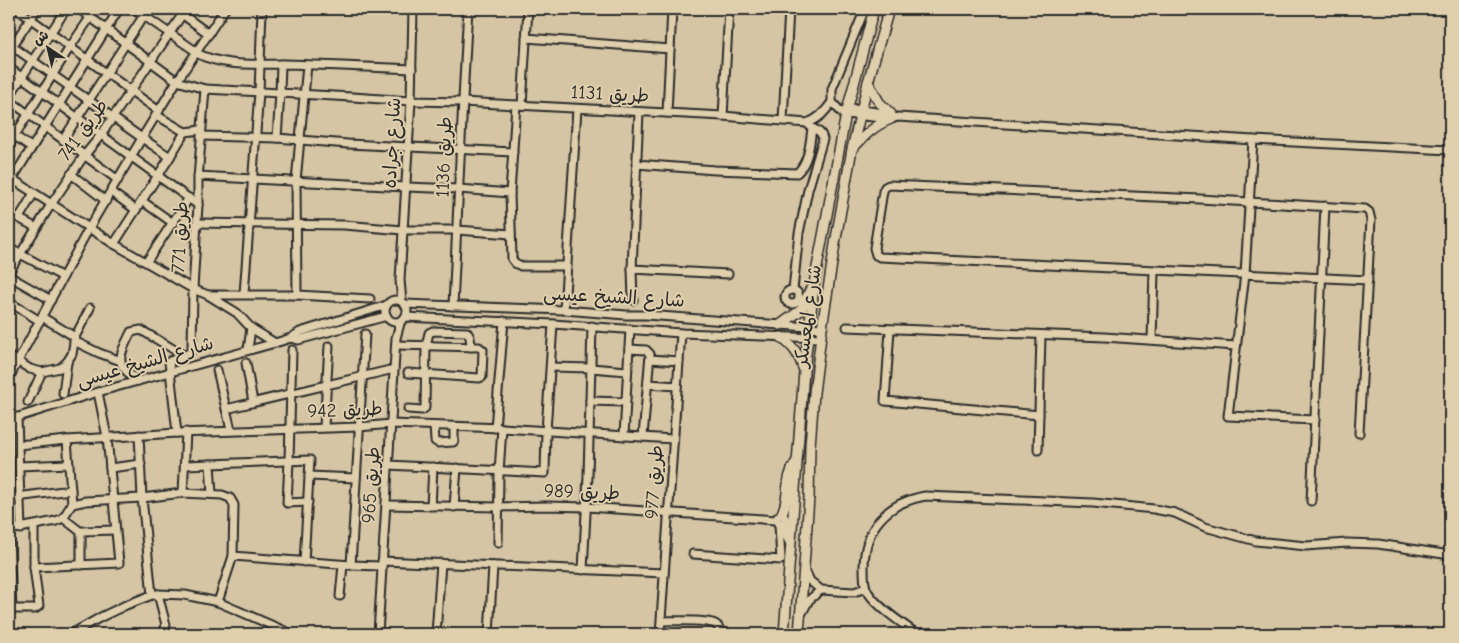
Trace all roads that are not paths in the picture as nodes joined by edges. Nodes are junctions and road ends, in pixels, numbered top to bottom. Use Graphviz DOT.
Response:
graph roads {
  1 [pos="17,9"];
  2 [pos="37,9"];
  3 [pos="66,9"];
  4 [pos="79,9"];
  5 [pos="96,9"];
  6 [pos="119,9"];
  7 [pos="134,9"];
  8 [pos="175,9"];
  9 [pos="224,9"];
  10 [pos="262,9"];
  11 [pos="414,9"];
  12 [pos="468,9"];
  13 [pos="528,9"];
  14 [pos="672,9"];
  15 [pos="729,9"];
  16 [pos="789,9"];
  17 [pos="865,9"];
  18 [pos="874,9"];
  19 [pos="889,9"];
  20 [pos="145,12"];
  21 [pos="185,12"];
  22 [pos="91,17"];
  23 [pos="30,18"];
  24 [pos="107,29"];
  25 [pos="51,32"];
  26 [pos="170,32"];
  27 [pos="209,34"];
  28 [pos="526,38"];
  29 [pos="126,42"];
  30 [pos="70,46"];
  31 [pos="10,47"];
  32 [pos="670,49"];
  33 [pos="197,52"];
  34 [pos="87,59"];
  35 [pos="32,60"];
  36 [pos="151,61"];
  37 [pos="260,64"];
  38 [pos="281,64"];
  39 [pos="307,65"];
  40 [pos="9,68"];
  41 [pos="412,69"];
  42 [pos="106,74"];
  43 [pos="52,76"];
  44 [pos="22,77"];
  45 [pos="177,81"];
  46 [pos="868,82"];
  47 [pos="69,87"];
  48 [pos="205,89"];
  49 [pos="130,91"];
  50 [pos="42,92"];
  51 [pos="259,92"];
  52 [pos="280,93"];
  53 [pos="305,94"];
  54 [pos="9,99"];
  55 [pos="89,101"];
  56 [pos="411,101"];
  57 [pos="462,102"];
  58 [pos="832,102"];
  59 [pos="59,104"];
  60 [pos="519,105"];
  61 [pos="577,108"];
  62 [pos="846,110"];
  63 [pos="639,112"];
  64 [pos="862,112"];
  65 [pos="158,113"];
  66 [pos="667,113"];
  67 [pos="28,114"];
  68 [pos="723,116"];
  69 [pos="113,117"];
  70 [pos="893,117"];
  71 [pos="78,118"];
  72 [pos="783,120"];
  73 [pos="809,125"];
  74 [pos="44,126"];
  75 [pos="185,132"];
  76 [pos="201,133"];
  77 [pos="12,134"];
  78 [pos="101,135"];
  79 [pos="256,137"];
  80 [pos="142,138"];
  81 [pos="277,138"];
  82 [pos="63,140"];
  83 [pos="300,140"];
  84 [pos="1253,140"];
  85 [pos="9,145"];
  86 [pos="31,147"];
  87 [pos="408,147"];
  88 [pos="461,150"];
  89 [pos="852,150"];
  90 [pos="1450,150"];
  91 [pos="513,152"];
  92 [pos="84,156"];
  93 [pos="132,157"];
  94 [pos="170,157"];
  95 [pos="636,164"];
  96 [pos="797,173"];
  97 [pos="813,173"];
  98 [pos="71,174"];
  99 [pos="158,176"];
  100 [pos="198,176"];
  101 [pos="253,178"];
  102 [pos="10,180"];
  103 [pos="118,180"];
  104 [pos="296,181"];
  105 [pos="406,187"];
  106 [pos="459,188"];
  107 [pos="111,192"];
  108 [pos="34,193"];
  109 [pos="510,193"];
  110 [pos="189,198"];
  111 [pos="106,201"];
  112 [pos="142,201"];
  113 [pos="1249,202"];
  114 [pos="52,203"];
  115 [pos="198,205"];
  116 [pos="1325,206"];
  117 [pos="136,210"];
  118 [pos="9,213"];
  119 [pos="19,218"];
  120 [pos="173,223"];
  121 [pos="197,223"];
  122 [pos="250,223"];
  123 [pos="296,224"];
  124 [pos="36,228"];
  125 [pos="89,228"];
  126 [pos="403,230"];
  127 [pos="457,230"];
  128 [pos="511,234"];
  129 [pos="114,244"];
  130 [pos="9,248"];
  131 [pos="20,254"];
  132 [pos="147,261"];
  133 [pos="567,266"];
  134 [pos="632,269"];
  135 [pos="9,271"];
  136 [pos="1154,271"];
  137 [pos="728,274"];
  138 [pos="1244,274"];
  139 [pos="9,276"];
  140 [pos="63,277"];
  141 [pos="815,278"];
  142 [pos="1322,278"];
  143 [pos="400,280"];
  144 [pos="1368,280"];
  145 [pos="193,289"];
  146 [pos="793,290"];
  147 [pos="244,294"];
  148 [pos="208,295"];
  149 [pos="297,295"];
  150 [pos="370,299"];
  151 [pos="51,300"];
  152 [pos="633,300"];
  153 [pos="9,302"];
  154 [pos="390,302"];
  155 [pos="403,303"];
  156 [pos="453,306"];
  157 [pos="90,308"];
  158 [pos="564,310"];
  159 [pos="389,318"];
  160 [pos="403,318"];
  161 [pos="41,319"];
  162 [pos="504,321"];
  163 [pos="553,324"];
  164 [pos="780,324"];
  165 [pos="592,326"];
  166 [pos="809,327"];
  167 [pos="846,327"];
  168 [pos="251,328"];
  169 [pos="822,328"];
  170 [pos="630,329"];
  171 [pos="890,330"];
  172 [pos="681,333"];
  173 [pos="365,334"];
  174 [pos="1041,335"];
  175 [pos="781,336"];
  176 [pos="291,338"];
  177 [pos="808,338"];
  178 [pos="821,338"];
  179 [pos="75,339"];
  180 [pos="1152,340"];
  181 [pos="396,341"];
  182 [pos="275,343"];
  183 [pos="329,346"];
  184 [pos="426,346"];
  185 [pos="1236,346"];
  186 [pos="471,347"];
  187 [pos="629,348"];
  188 [pos="248,350"];
  189 [pos="292,350"];
  190 [pos="9,356"];
  191 [pos="185,356"];
  192 [pos="175,359"];
  193 [pos="650,359"];
  194 [pos="17,361"];
  195 [pos="121,361"];
  196 [pos="679,361"];
  197 [pos="67,362"];
  198 [pos="246,363"];
  199 [pos="551,367"];
  200 [pos="591,368"];
  201 [pos="394,369"];
  202 [pos="178,370"];
  203 [pos="216,370"];
  204 [pos="627,371"];
  205 [pos="804,371"];
  206 [pos="42,372"];
  207 [pos="170,372"];
  208 [pos="408,373"];
  209 [pos="425,374"];
  210 [pos="362,377"];
  211 [pos="9,378"];
  212 [pos="138,382"];
  213 [pos="648,384"];
  214 [pos="327,385"];
  215 [pos="677,386"];
  216 [pos="98,392"];
  217 [pos="64,394"];
  218 [pos="291,394"];
  219 [pos="590,401"];
  220 [pos="28,402"];
  221 [pos="253,402"];
  222 [pos="625,402"];
  223 [pos="226,408"];
  224 [pos="408,409"];
  225 [pos="1039,415"];
  226 [pos="17,417"];
  227 [pos="9,420"];
  228 [pos="1315,420"];
  229 [pos="391,424"];
  230 [pos="434,426"];
  231 [pos="324,427"];
  232 [pos="360,427"];
  233 [pos="454,427"];
  234 [pos="290,428"];
  235 [pos="499,428"];
  236 [pos="231,430"];
  237 [pos="546,431"];
  238 [pos="177,432"];
  239 [pos="186,432"];
  240 [pos="1359,432"];
  241 [pos="589,434"];
  242 [pos="139,435"];
  243 [pos="624,436"];
  244 [pos="108,437"];
  245 [pos="643,437"];
  246 [pos="673,439"];
  247 [pos="67,440"];
  248 [pos="18,445"];
  249 [pos="1038,450"];
  250 [pos="798,460"];
  251 [pos="289,461"];
  252 [pos="69,464"];
  253 [pos="141,464"];
  254 [pos="210,464"];
  255 [pos="388,465"];
  256 [pos="19,466"];
  257 [pos="185,466"];
  258 [pos="433,467"];
  259 [pos="110,468"];
  260 [pos="457,468"];
  261 [pos="499,472"];
  262 [pos="309,476"];
  263 [pos="356,478"];
  264 [pos="71,490"];
  265 [pos="182,493"];
  266 [pos="212,494"];
  267 [pos="20,497"];
  268 [pos="9,498"];
  269 [pos="142,498"];
  270 [pos="112,499"];
  271 [pos="1311,501"];
  272 [pos="308,502"];
  273 [pos="72,504"];
  274 [pos="386,505"];
  275 [pos="431,506"];
  276 [pos="454,507"];
  277 [pos="498,507"];
  278 [pos="587,507"];
  279 [pos="668,513"];
  280 [pos="63,518"];
  281 [pos="780,521"];
  282 [pos="34,526"];
  283 [pos="21,529"];
  284 [pos="9,530"];
  285 [pos="115,530"];
  286 [pos="81,532"];
  287 [pos="9,536"];
  288 [pos="498,543"];
  289 [pos="790,543"];
  290 [pos="693,554"];
  291 [pos="1450,555"];
  292 [pos="234,556"];
  293 [pos="304,562"];
  294 [pos="381,563"];
  295 [pos="441,563"];
  296 [pos="81,565"];
  297 [pos="343,565"];
  298 [pos="351,565"];
  299 [pos="494,566"];
  300 [pos="34,567"];
  301 [pos="804,567"];
  302 [pos="583,570"];
  303 [pos="664,573"];
  304 [pos="866,588"];
  305 [pos="820,590"];
  306 [pos="155,595"];
  307 [pos="340,596"];
  308 [pos="218,602"];
  309 [pos="10,609"];
  310 [pos="800,615"];
  311 [pos="662,621"];
  312 [pos="71,634"];
  313 [pos="163,634"];
  314 [pos="292,634"];
  315 [pos="379,634"];
  316 [pos="436,634"];
  317 [pos="490,634"];
  318 [pos="660,634"];
  319 [pos="721,634"];
  320 [pos="784,634"];
  321 [pos="799,634"];
  322 [pos="917,634"];
  1 -- 23 [label="street"];
  2 -- 23 [label="street"];
  3 -- 25 [label="street"];
  4 -- 22 [label="street"];
  5 -- 22 [label="street"];
  6 -- 24 [label="street"];
  7 -- 20 [label="street"];
  8 -- 21 [label="street"];
  9 -- 27 [label="street"];
  10 -- 37 [label="street"];
  11 -- 41 [label="street, شارع جراده"];
  12 -- 57 [label="street, طريق 1136"];
  13 -- 28 [label="street"];
  14 -- 32 [label="street"];
  15 -- 68 [label="street"];
  16 -- 72 [label="street"];
  17 -- 58 [label="street"];
  18 -- 62 [label="main road, شارع المعسكر"];
  19 -- 46 [label="main road, شارع المعسكر"];
  20 -- 26 [label="street"];
  20 -- 29 [label="street"];
  21 -- 26 [label="street, طريق 741"];
  21 -- 27 [label="street"];
  22 -- 24 [label="street"];
  22 -- 30 [label="street"];
  23 -- 25 [label="street"];
  23 -- 31 [label="street"];
  24 -- 29 [label="street"];
  24 -- 34 [label="street"];
  25 -- 30 [label="street"];
  25 -- 35 [label="street"];
  26 -- 33 [label="street"];
  26 -- 36 [label="street, طريق 741"];
  27 -- 33 [label="street"];
  28 -- 32 [label="street"];
  28 -- 60 [label="street"];
  29 -- 36 [label="street"];
  29 -- 42 [label="street"];
  30 -- 34 [label="street"];
  30 -- 43 [label="street"];
  31 -- 35 [label="street"];
  32 -- 66 [label="street"];
  33 -- 37 [label="street"];
  33 -- 45 [label="street"];
  34 -- 42 [label="street"];
  34 -- 47 [label="street"];
  35 -- 43 [label="street"];
  35 -- 44 [label="street"];
  36 -- 45 [label="street"];
  36 -- 49 [label="street, طريق 741"];
  37 -- 38 [label="street"];
  37 -- 51 [label="street"];
  38 -- 39 [label="street"];
  38 -- 52 [label="street"];
  39 -- 41 [label="street"];
  39 -- 53 [label="street"];
  40 -- 44 [label="street"];
  41 -- 56 [label="street, شارع جراده"];
  42 -- 49 [label="street"];
  42 -- 55 [label="street"];
  43 -- 47 [label="street"];
  43 -- 50 [label="street"];
  44 -- 50 [label="street"];
  44 -- 54 [label="street"];
  45 -- 48 [label="street, طريق 1131"];
  45 -- 65 [label="street"];
  46 -- 64 [label="main road, شارع المعسكر"];
  46 -- 70 [label="main road"];
  47 -- 55 [label="street"];
  47 -- 59 [label="street"];
  48 -- 51 [label="street, طريق 1131"];
  48 -- 76 [label="street, طريق 771"];
  49 -- 65 [label="street"];
  49 -- 69 [label="street, طريق 741"];
  50 -- 59 [label="street"];
  50 -- 67 [label="street"];
  51 -- 52 [label="street, طريق 1131"];
  51 -- 79 [label="street"];
  52 -- 53 [label="street, طريق 1131"];
  52 -- 81 [label="street"];
  53 -- 56 [label="street, طريق 1131"];
  53 -- 83 [label="street"];
  54 -- 67 [label="street"];
  55 -- 69 [label="street"];
  55 -- 71 [label="street"];
  56 -- 57 [label="street, طريق 1131"];
  56 -- 87 [label="street, شارع جراده"];
  57 -- 60 [label="street, طريق 1131"];
  57 -- 88 [label="street, طريق 1136"];
  58 -- 62 [label="street"];
  58 -- 73 [label="street"];
  59 -- 71 [label="street"];
  59 -- 74 [label="street"];
  60 -- 61 [label="street, طريق 1131"];
  60 -- 91 [label="street"];
  61 -- 63 [label="street, طريق 1131"];
  61 -- 133 [label="street"];
  62 -- 64 [label="street"];
  62 -- 141 [label="main road, شارع المعسكر"];
  63 -- 66 [label="street, طريق 1131"];
  63 -- 95 [label="street"];
  64 -- 70 [label="street"];
  64 -- 89 [label="main road, شارع المعسكر"];
  65 -- 75 [label="street"];
  65 -- 80 [label="street"];
  66 -- 68 [label="street, طريق 1131"];
  67 -- 74 [label="street"];
  67 -- 77 [label="street"];
  68 -- 72 [label="street, طريق 1131"];
  69 -- 78 [label="street, طريق 741"];
  69 -- 80 [label="street"];
  70 -- 84 [label="street"];
  70 -- 89 [label="main road"];
  71 -- 78 [label="street"];
  71 -- 82 [label="street"];
  72 -- 73 [label="street, طريق 1131"];
  73 -- 96 [label="street"];
  73 -- 97 [label="street"];
  74 -- 82 [label="street"];
  74 -- 86 [label="street"];
  75 -- 76 [label="street"];
  75 -- 94 [label="street"];
  76 -- 79 [label="street"];
  76 -- 100 [label="street, طريق 771"];
  77 -- 85 [label="street"];
  77 -- 86 [label="street"];
  78 -- 92 [label="street, طريق 741"];
  78 -- 93 [label="street"];
  79 -- 81 [label="street"];
  79 -- 101 [label="street"];
  80 -- 93 [label="street"];
  80 -- 94 [label="street"];
  81 -- 83 [label="street"];
  82 -- 92 [label="street"];
  83 -- 87 [label="street"];
  83 -- 104 [label="street"];
  84 -- 90 [label="street"];
  84 -- 113 [label="street"];
  86 -- 102 [label="street"];
  87 -- 88 [label="street"];
  87 -- 105 [label="street, شارع جراده"];
  88 -- 91 [label="street"];
  88 -- 106 [label="street, طريق 1136"];
  89 -- 169 [label="main road, شارع المعسكر"];
  91 -- 109 [label="street"];
  92 -- 98 [label="street, طريق 741"];
  92 -- 103 [label="street"];
  93 -- 99 [label="street"];
  93 -- 103 [label="street"];
  94 -- 99 [label="street"];
  95 -- 96 [label="street"];
  95 -- 134 [label="street"];
  96 -- 97 [label="street"];
  97 -- 146 [label="street"];
  98 -- 111 [label="street"];
  98 -- 114 [label="street, طريق 741"];
  99 -- 110 [label="street"];
  99 -- 112 [label="street"];
  100 -- 101 [label="street"];
  100 -- 115 [label="street, طريق 771"];
  101 -- 104 [label="street"];
  101 -- 122 [label="street"];
  102 -- 108 [label="street"];
  103 -- 107 [label="street"];
  104 -- 105 [label="street"];
  104 -- 123 [label="street"];
  105 -- 106 [label="street"];
  105 -- 126 [label="street, شارع جراده"];
  106 -- 109 [label="street"];
  106 -- 127 [label="street, طريق 1136"];
  107 -- 111 [label="street"];
  107 -- 117 [label="street"];
  108 -- 114 [label="street"];
  108 -- 119 [label="street"];
  109 -- 128 [label="street"];
  110 -- 115 [label="street"];
  110 -- 120 [label="street, طريق 771"];
  111 -- 125 [label="street"];
  112 -- 117 [label="street"];
  112 -- 120 [label="street"];
  113 -- 116 [label="street"];
  113 -- 136 [label="street"];
  113 -- 138 [label="street"];
  114 -- 124 [label="street, طريق 741"];
  114 -- 125 [label="street"];
  115 -- 121 [label="street, طريق 771"];
  116 -- 142 [label="street"];
  116 -- 144 [label="street"];
  117 -- 129 [label="street"];
  118 -- 119 [label="street"];
  119 -- 124 [label="street"];
  120 -- 132 [label="street, طريق 771"];
  121 -- 122 [label="street"];
  121 -- 145 [label="street, طريق 771"];
  122 -- 123 [label="street"];
  122 -- 147 [label="street"];
  123 -- 126 [label="street"];
  123 -- 149 [label="street"];
  124 -- 131 [label="street, طريق 741"];
  125 -- 129 [label="street"];
  125 -- 140 [label="street"];
  126 -- 127 [label="street"];
  126 -- 143 [label="street, شارع جراده"];
  127 -- 128 [label="street"];
  127 -- 156 [label="street, طريق 1136"];
  128 -- 133 [label="street"];
  129 -- 132 [label="street"];
  130 -- 131 [label="street"];
  131 -- 135 [label="street, طريق 741"];
  131 -- 140 [label="street"];
  132 -- 145 [label="street"];
  133 -- 158 [label="street"];
  134 -- 137 [label="street"];
  134 -- 152 [label="street"];
  136 -- 138 [label="street"];
  136 -- 180 [label="street"];
  138 -- 142 [label="street"];
  138 -- 185 [label="street"];
  139 -- 151 [label="street"];
  140 -- 151 [label="street"];
  141 -- 164 [label="main road"];
  141 -- 166 [label="main road, شارع المعسكر"];
  142 -- 144 [label="street"];
  142 -- 228 [label="street"];
  143 -- 154 [label="street"];
  143 -- 155 [label="street"];
  144 -- 240 [label="street"];
  145 -- 148 [label="street"];
  145 -- 191 [label="street, طريق 771"];
  147 -- 148 [label="street"];
  147 -- 149 [label="street"];
  148 -- 168 [label="street"];
  149 -- 150 [label="street"];
  151 -- 161 [label="street"];
  153 -- 161 [label="street"];
  154 -- 155 [label="street"];
  154 -- 159 [label="street"];
  154 -- 176 [label="street, شارع الشيخ عيسى"];
  155 -- 156 [label="street, شارع الشيخ عيسى"];
  155 -- 160 [label="street"];
  156 -- 158 [label="street, شارع الشيخ عيسى"];
  157 -- 179 [label="street"];
  158 -- 164 [label="street, شارع الشيخ عيسى"];
  159 -- 160 [label="street"];
  159 -- 176 [label="street, شارع الشيخ عيسى"];
  159 -- 181 [label="street, طريق 965"];
  160 -- 162 [label="street, شارع الشيخ عيسى"];
  160 -- 181 [label="street, طريق 965"];
  161 -- 179 [label="street"];
  161 -- 194 [label="street"];
  162 -- 163 [label="street, شارع الشيخ عيسى"];
  162 -- 235 [label="street"];
  163 -- 165 [label="street, شارع الشيخ عيسى"];
  163 -- 199 [label="street"];
  164 -- 166 [label="street, شارع الشيخ عيسى"];
  165 -- 170 [label="street, شارع الشيخ عيسى"];
  165 -- 200 [label="street"];
  166 -- 169 [label="street, شارع الشيخ عيسى"];
  166 -- 177 [label="main road, شارع المعسكر"];
  167 -- 171 [label="street"];
  168 -- 182 [label="street"];
  168 -- 188 [label="street"];
  169 -- 178 [label="main road, شارع المعسكر"];
  170 -- 172 [label="street, شارع الشيخ عيسى"];
  170 -- 187 [label="street"];
  171 -- 174 [label="street"];
  171 -- 225 [label="street"];
  172 -- 175 [label="street, شارع الشيخ عيسى"];
  172 -- 196 [label="street, طريق 977"];
  173 -- 210 [label="street"];
  174 -- 180 [label="street"];
  174 -- 225 [label="street"];
  175 -- 177 [label="street, شارع الشيخ عيسى"];
  175 -- 205 [label="main road"];
  176 -- 182 [label="street, شارع الشيخ عيسى"];
  177 -- 178 [label="street, شارع الشيخ عيسى"];
  177 -- 205 [label="main road, شارع المعسكر"];
  178 -- 301 [label="main road, شارع المعسكر"];
  179 -- 195 [label="street"];
  179 -- 197 [label="street"];
  180 -- 185 [label="street"];
  181 -- 184 [label="street"];
  181 -- 201 [label="street, طريق 965"];
  182 -- 188 [label="street, شارع الشيخ عيسى"];
  183 -- 214 [label="street"];
  184 -- 186 [label="street"];
  184 -- 186 [label="street"];
  184 -- 209 [label="street"];
  185 -- 228 [label="street"];
  186 -- 209 [label="street"];
  187 -- 193 [label="street"];
  187 -- 204 [label="street"];
  188 -- 202 [label="street, شارع الشيخ عيسى"];
  189 -- 218 [label="street"];
  190 -- 194 [label="street"];
  191 -- 192 [label="street"];
  191 -- 195 [label="street"];
  192 -- 202 [label="street"];
  192 -- 207 [label="street"];
  193 -- 196 [label="street"];
  193 -- 213 [label="street"];
  194 -- 206 [label="street"];
  194 -- 211 [label="street"];
  195 -- 212 [label="street"];
  196 -- 215 [label="street, طريق 977"];
  197 -- 206 [label="street"];
  197 -- 217 [label="street"];
  198 -- 221 [label="street"];
  199 -- 200 [label="street"];
  199 -- 237 [label="street"];
  200 -- 204 [label="street"];
  200 -- 219 [label="street"];
  201 -- 210 [label="street"];
  201 -- 229 [label="street, طريق 965"];
  202 -- 207 [label="street, شارع الشيخ عيسى"];
  203 -- 223 [label="street"];
  204 -- 222 [label="street"];
  205 -- 250 [label="main road, شارع المعسكر"];
  206 -- 220 [label="street"];
  207 -- 212 [label="street, شارع الشيخ عيسى"];
  207 -- 238 [label="street"];
  208 -- 209 [label="street"];
  209 -- 224 [label="street"];
  210 -- 214 [label="street"];
  210 -- 232 [label="street"];
  212 -- 216 [label="street, شارع الشيخ عيسى"];
  213 -- 215 [label="street"];
  213 -- 245 [label="street"];
  214 -- 218 [label="street"];
  214 -- 231 [label="street"];
  215 -- 246 [label="street, طريق 977"];
  216 -- 226 [label="street, شارع الشيخ عيسى"];
  216 -- 244 [label="street"];
  218 -- 221 [label="street"];
  218 -- 234 [label="street"];
  219 -- 222 [label="street"];
  219 -- 241 [label="street"];
  221 -- 223 [label="street"];
  222 -- 243 [label="street"];
  223 -- 236 [label="street"];
  225 -- 249 [label="street"];
  226 -- 227 [label="street, شارع الشيخ عيسى"];
  226 -- 248 [label="street"];
  228 -- 271 [label="street"];
  229 -- 230 [label="street, طريق 942"];
  229 -- 232 [label="street, طريق 942"];
  229 -- 255 [label="street, طريق 965"];
  230 -- 233 [label="street, طريق 942"];
  230 -- 233 [label="street"];
  231 -- 232 [label="street, طريق 942"];
  231 -- 234 [label="street, طريق 942"];
  232 -- 263 [label="street"];
  233 -- 235 [label="street, طريق 942"];
  234 -- 236 [label="street, طريق 942"];
  234 -- 251 [label="street"];
  235 -- 237 [label="street, طريق 942"];
  235 -- 261 [label="street"];
  236 -- 239 [label="street, طريق 942"];
  237 -- 241 [label="street, طريق 942"];
  237 -- 261 [label="street"];
  238 -- 239 [label="street, طريق 942"];
  238 -- 242 [label="street, طريق 942"];
  239 -- 257 [label="street"];
  241 -- 243 [label="street, طريق 942"];
  241 -- 278 [label="street"];
  242 -- 244 [label="street, طريق 942"];
  242 -- 253 [label="street"];
  243 -- 245 [label="street, طريق 942"];
  244 -- 247 [label="street, طريق 942"];
  244 -- 259 [label="street"];
  245 -- 246 [label="street, طريق 942"];
  246 -- 279 [label="street, طريق 977"];
  247 -- 248 [label="street, طريق 942"];
  247 -- 252 [label="street"];
  248 -- 256 [label="street"];
  250 -- 281 [label="main road"];
  250 -- 289 [label="main road, شارع المعسكر"];
  251 -- 254 [label="street"];
  251 -- 262 [label="street"];
  251 -- 272 [label="street"];
  252 -- 256 [label="street"];
  252 -- 264 [label="street"];
  253 -- 259 [label="street"];
  253 -- 269 [label="street"];
  254 -- 257 [label="street"];
  254 -- 266 [label="street"];
  255 -- 258 [label="street"];
  255 -- 274 [label="street, طريق 965"];
  256 -- 267 [label="street"];
  257 -- 265 [label="street"];
  258 -- 260 [label="street"];
  258 -- 275 [label="street"];
  259 -- 270 [label="street"];
  260 -- 261 [label="street"];
  260 -- 276 [label="street"];
  261 -- 277 [label="street"];
  262 -- 263 [label="street"];
  262 -- 272 [label="street"];
  263 -- 298 [label="street"];
  264 -- 267 [label="street"];
  264 -- 273 [label="street"];
  265 -- 266 [label="street"];
  265 -- 269 [label="street"];
  266 -- 292 [label="street"];
  267 -- 268 [label="street"];
  267 -- 283 [label="street"];
  269 -- 270 [label="street"];
  269 -- 306 [label="street"];
  270 -- 273 [label="street"];
  270 -- 285 [label="street"];
  272 -- 293 [label="street"];
  273 -- 280 [label="street"];
  274 -- 275 [label="street, طريق 989"];
  274 -- 294 [label="street, طريق 965"];
  275 -- 276 [label="street, طريق 989"];
  276 -- 277 [label="street, طريق 989"];
  277 -- 278 [label="street, طريق 989"];
  277 -- 288 [label="street"];
  278 -- 279 [label="street, طريق 989"];
  278 -- 302 [label="street"];
  279 -- 281 [label="street, طريق 989"];
  279 -- 303 [label="street, طريق 977"];
  280 -- 282 [label="street"];
  280 -- 286 [label="street"];
  281 -- 289 [label="main road"];
  281 -- 290 [label="street"];
  282 -- 283 [label="street"];
  282 -- 300 [label="street"];
  283 -- 284 [label="street"];
  285 -- 286 [label="street"];
  285 -- 296 [label="street"];
  286 -- 296 [label="street"];
  287 -- 309 [label="street"];
  289 -- 320 [label="main road, شارع المعسكر"];
  291 -- 304 [label="street"];
  292 -- 293 [label="street"];
  292 -- 308 [label="street"];
  293 -- 297 [label="street"];
  294 -- 295 [label="street"];
  294 -- 298 [label="street"];
  294 -- 315 [label="street, طريق 965"];
  295 -- 299 [label="street"];
  295 -- 316 [label="street"];
  296 -- 300 [label="street"];
  297 -- 298 [label="street"];
  297 -- 307 [label="street"];
  299 -- 302 [label="street"];
  299 -- 317 [label="street"];
  300 -- 309 [label="street"];
  301 -- 305 [label="street"];
  301 -- 310 [label="main road, شارع المعسكر"];
  302 -- 303 [label="street"];
  303 -- 311 [label="street, طريق 977"];
  304 -- 305 [label="street"];
  304 -- 322 [label="street"];
  305 -- 310 [label="street"];
  306 -- 308 [label="street"];
  306 -- 312 [label="street"];
  306 -- 313 [label="street"];
  308 -- 314 [label="street"];
  310 -- 321 [label="main road, شارع المعسكر"];
  311 -- 318 [label="street, طريق 977"];
  311 -- 319 [label="street"];
}
